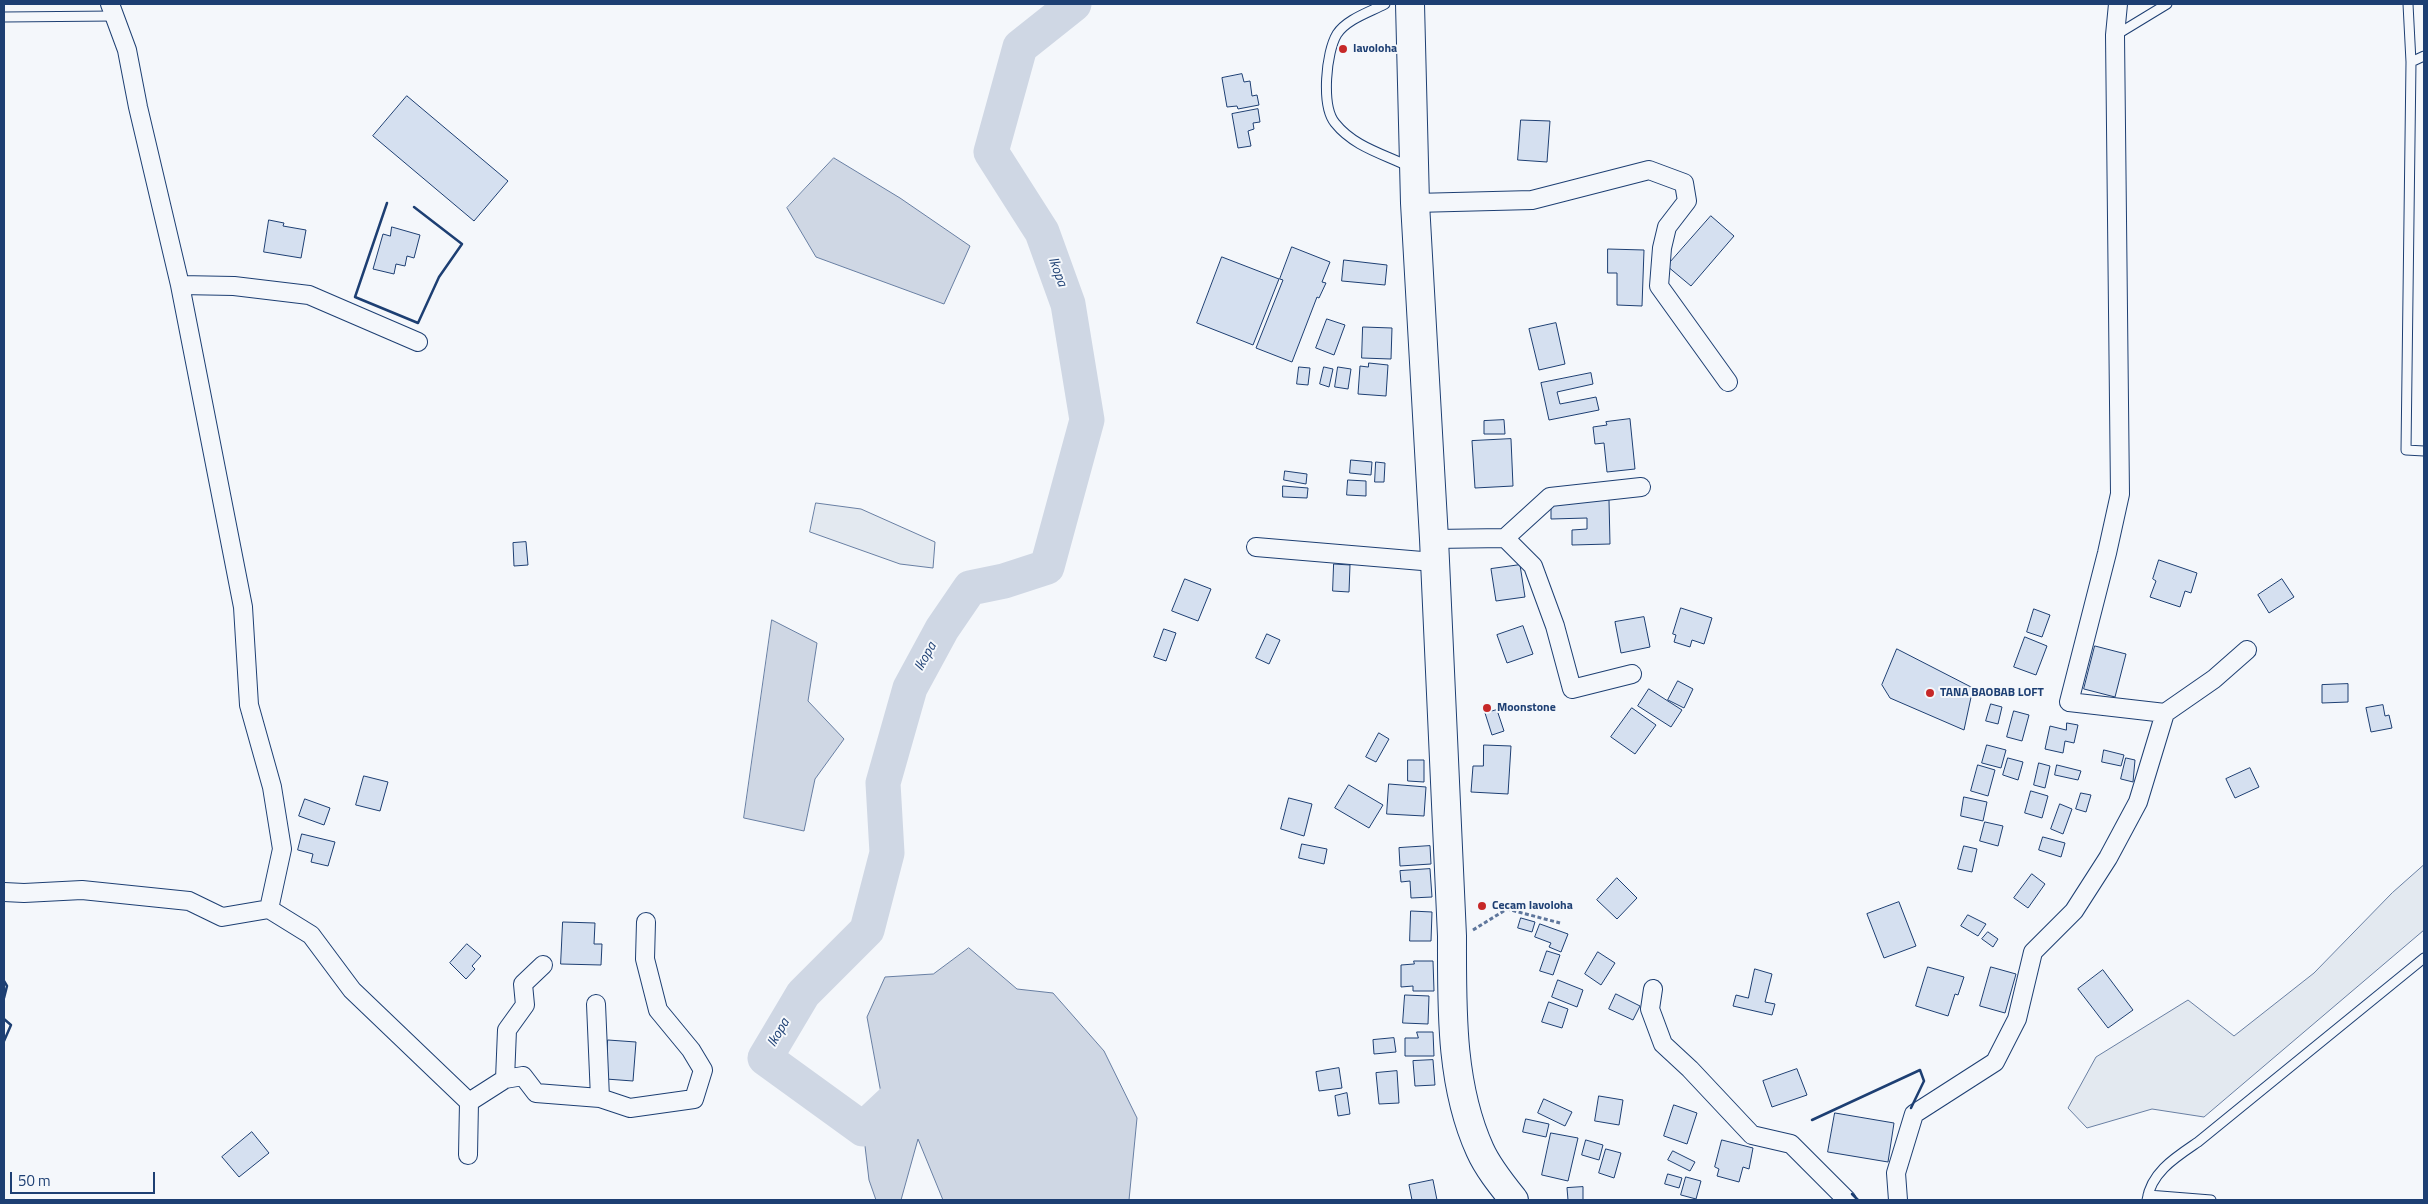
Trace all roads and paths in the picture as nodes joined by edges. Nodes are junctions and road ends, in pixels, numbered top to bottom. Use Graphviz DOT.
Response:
graph roads {
  1 [pos="1385,4"];
  2 [pos="1410,4"];
  3 [pos="2118,4"];
  4 [pos="2167,4"];
  5 [pos="2408,4"];
  6 [pos="112,10"];
  7 [pos="4,17"];
  8 [pos="2115,35"];
  9 [pos="2424,56"];
  10 [pos="2411,62"];
  11 [pos="1414,170"];
  12 [pos="1415,202"];
  13 [pos="180,284"];
  14 [pos="418,342"];
  15 [pos="1728,382"];
  16 [pos="2424,451"];
  17 [pos="1641,487"];
  18 [pos="1505,538"];
  19 [pos="1256,547"];
  20 [pos="1434,551"];
  21 [pos="2247,650"];
  22 [pos="1632,674"];
  23 [pos="2165,713"];
  24 [pos="4,892"];
  25 [pos="269,910"];
  26 [pos="646,922"];
  27 [pos="1560,923"];
  28 [pos="1452,936"];
  29 [pos="2424,958"];
  30 [pos="543,965"];
  31 [pos="1653,989"];
  32 [pos="596,1004"];
  33 [pos="505,1079"];
  34 [pos="600,1098"];
  35 [pos="470,1102"];
  36 [pos="468,1155"];
  37 [pos="2147,1198"];
  38 [pos="1514,1200"];
  39 [pos="1847,1200"];
  40 [pos="1898,1200"];
  41 [pos="2211,1200"];
  1 -- 11 [label="lane"];
  2 -- 11 [label="main road"];
  3 -- 8 [label="street"];
  4 -- 8 [label="lane"];
  5 -- 10 [label="lane"];
  6 -- 7 [label="lane"];
  6 -- 13 [label="street"];
  8 -- 23 [label="street"];
  9 -- 10 [label="lane"];
  10 -- 16 [label="lane"];
  11 -- 12 [label="main road"];
  12 -- 15 [label="street"];
  12 -- 20 [label="main road"];
  13 -- 14 [label="street"];
  13 -- 25 [label="street"];
  17 -- 18 [label="street"];
  18 -- 20 [label="street"];
  18 -- 22 [label="street"];
  19 -- 20 [label="street"];
  20 -- 28 [label="main road"];
  21 -- 23 [label="street"];
  23 -- 40 [label="street"];
  24 -- 25 [label="street"];
  25 -- 35 [label="street"];
  26 -- 34 [label="street"];
  27 -- 28 [label="path"];
  28 -- 38 [label="main road"];
  29 -- 37 [label="lane"];
  30 -- 33 [label="street"];
  31 -- 39 [label="street"];
  32 -- 34 [label="street"];
  33 -- 34 [label="street"];
  33 -- 35 [label="street"];
  35 -- 36 [label="street"];
  37 -- 41 [label="lane"];
}
